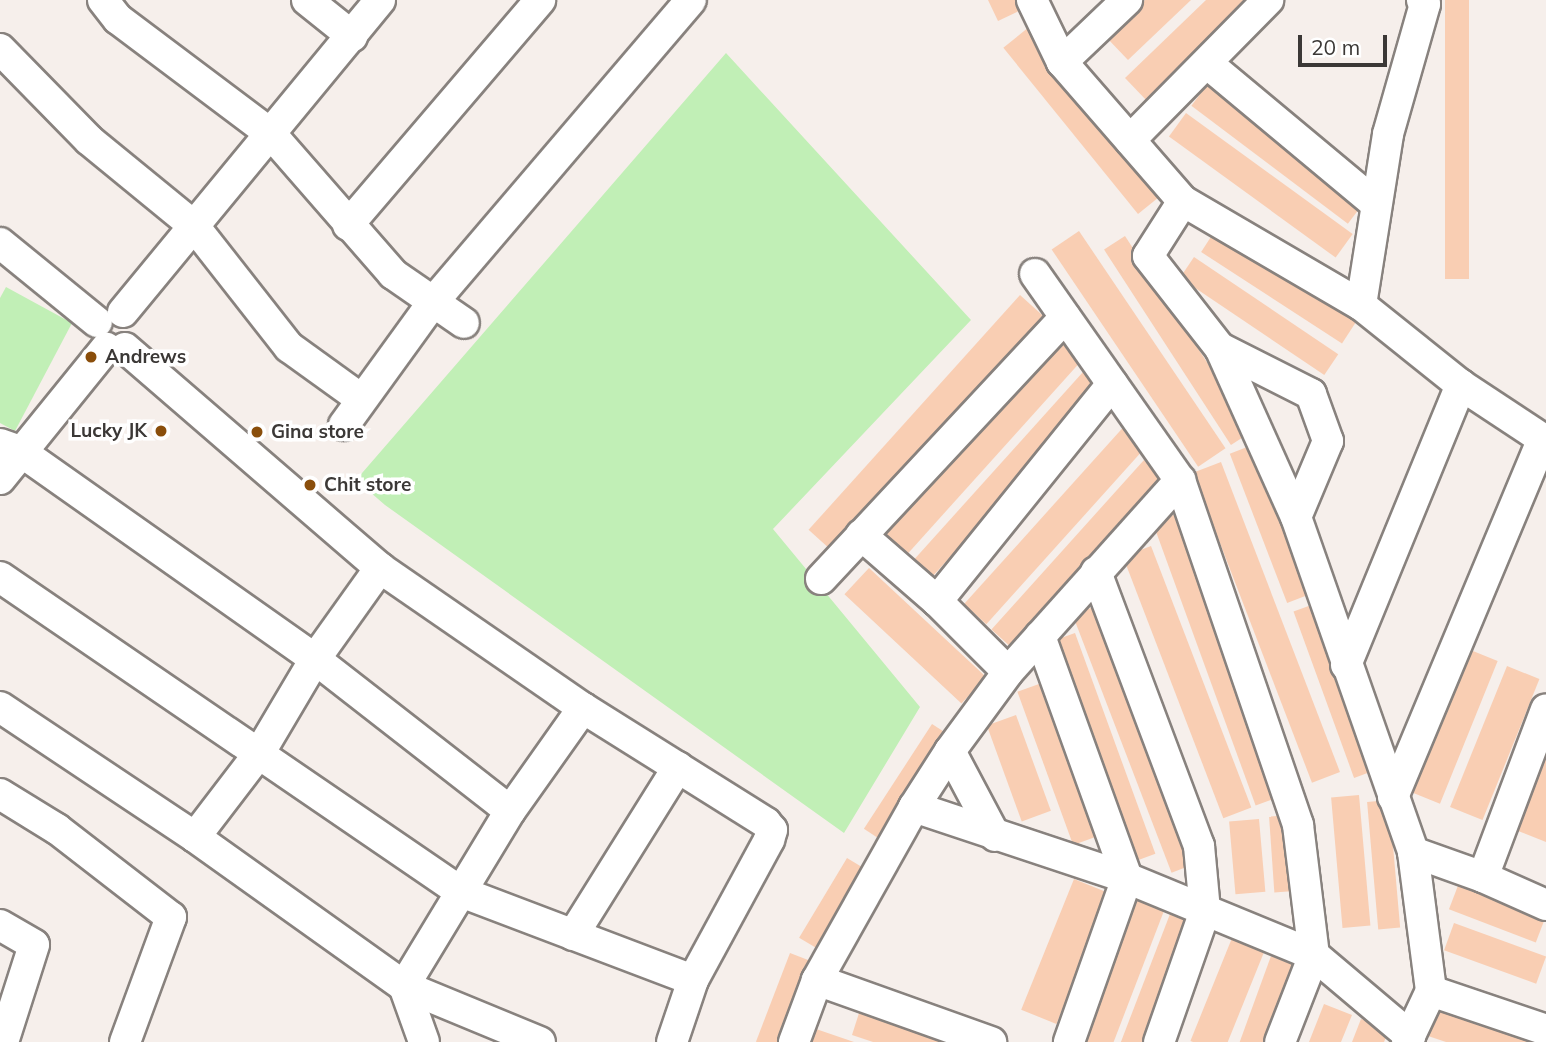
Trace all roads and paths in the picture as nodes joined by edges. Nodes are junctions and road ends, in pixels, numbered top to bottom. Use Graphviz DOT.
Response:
graph roads {
  1 [pos="307,0"];
  2 [pos="380,0"];
  3 [pos="540,0"];
  4 [pos="691,0"];
  5 [pos="1032,0"];
  6 [pos="1127,0"];
  7 [pos="1268,0"];
  8 [pos="1422,0"];
  9 [pos="118,6"];
  10 [pos="352,36"];
  11 [pos="0,49"];
  12 [pos="1062,62"];
  13 [pos="1208,64"];
  14 [pos="271,134"];
  15 [pos="1130,140"];
  16 [pos="1184,201"];
  17 [pos="1376,204"];
  18 [pos="348,225"];
  19 [pos="194,226"];
  20 [pos="0,243"];
  21 [pos="1035,274"];
  22 [pos="433,302"];
  23 [pos="1361,305"];
  24 [pos="1065,317"];
  25 [pos="464,323"];
  26 [pos="113,333"];
  27 [pos="1220,348"];
  28 [pos="1112,384"];
  29 [pos="1461,385"];
  30 [pos="361,399"];
  31 [pos="344,425"];
  32 [pos="1544,440"];
  33 [pos="10,448"];
  34 [pos="0,479"];
  35 [pos="1180,480"];
  36 [pos="1296,517"];
  37 [pos="861,535"];
  38 [pos="380,568"];
  39 [pos="1096,572"];
  40 [pos="0,577"];
  41 [pos="821,579"];
  42 [pos="937,601"];
  43 [pos="1040,636"];
  44 [pos="315,659"];
  45 [pos="1346,665"];
  46 [pos="1008,672"];
  47 [pos="0,707"];
  48 [pos="583,708"];
  49 [pos="1546,709"];
  50 [pos="950,751"];
  51 [pos="260,752"];
  52 [pos="678,767"];
  53 [pos="0,794"];
  54 [pos="1393,797"];
  55 [pos="914,807"];
  56 [pos="510,811"];
  57 [pos="995,836"];
  58 [pos="195,837"];
  59 [pos="1413,852"];
  60 [pos="1483,877"];
  61 [pos="1127,878"];
  62 [pos="461,892"];
  63 [pos="1546,905"];
  64 [pos="1205,911"];
  65 [pos="0,925"];
  66 [pos="573,935"];
  67 [pos="1314,955"];
  68 [pos="693,980"];
  69 [pos="817,980"];
  70 [pos="404,986"];
  71 [pos="1431,991"];
  72 [pos="1546,1030"];
  73 [pos="1409,1039"];
  74 [pos="3,1042"];
  75 [pos="125,1042"];
  76 [pos="424,1042"];
  77 [pos="540,1042"];
  78 [pos="672,1042"];
  79 [pos="794,1042"];
  80 [pos="991,1042"];
  81 [pos="1069,1042"];
  82 [pos="1159,1042"];
  83 [pos="1280,1042"];
  1 -- 10 [label="street"];
  2 -- 10 [label="street"];
  3 -- 18 [label="street"];
  4 -- 22 [label="street"];
  5 -- 12 [label="street"];
  6 -- 12 [label="street"];
  7 -- 13 [label="street"];
  8 -- 17 [label="street"];
  9 -- 14 [label="street"];
  10 -- 14 [label="street"];
  11 -- 19 [label="street"];
  12 -- 15 [label="street"];
  13 -- 15 [label="street"];
  13 -- 17 [label="street"];
  14 -- 18 [label="street"];
  14 -- 19 [label="street"];
  15 -- 16 [label="street"];
  16 -- 23 [label="street"];
  16 -- 27 [label="street"];
  17 -- 23 [label="street"];
  18 -- 22 [label="street"];
  19 -- 26 [label="street"];
  19 -- 30 [label="street"];
  20 -- 26 [label="street"];
  21 -- 24 [label="street"];
  22 -- 25 [label="street"];
  22 -- 30 [label="street"];
  23 -- 29 [label="street"];
  24 -- 28 [label="street"];
  24 -- 37 [label="street"];
  26 -- 33 [label="street"];
  26 -- 38 [label="street"];
  27 -- 36 [label="street"];
  27 -- 36 [label="street"];
  28 -- 35 [label="street"];
  28 -- 42 [label="street"];
  29 -- 32 [label="street"];
  29 -- 45 [label="street"];
  30 -- 31 [label="street"];
  32 -- 54 [label="street"];
  33 -- 34 [label="street"];
  33 -- 44 [label="street"];
  35 -- 39 [label="street"];
  35 -- 67 [label="street"];
  36 -- 45 [label="street"];
  37 -- 41 [label="street"];
  37 -- 42 [label="street"];
  38 -- 44 [label="street"];
  38 -- 48 [label="street"];
  39 -- 43 [label="street"];
  39 -- 64 [label="street"];
  40 -- 51 [label="street"];
  42 -- 46 [label="street"];
  43 -- 46 [label="street"];
  43 -- 61 [label="street"];
  44 -- 51 [label="street"];
  44 -- 56 [label="street"];
  45 -- 54 [label="street"];
  46 -- 50 [label="street"];
  47 -- 58 [label="street"];
  48 -- 52 [label="street"];
  48 -- 56 [label="street"];
  49 -- 60 [label="street"];
  50 -- 55 [label="street"];
  50 -- 57 [label="street"];
  51 -- 58 [label="street"];
  51 -- 62 [label="street"];
  52 -- 66 [label="street"];
  52 -- 68 [label="street"];
  53 -- 75 [label="street"];
  54 -- 59 [label="street"];
  55 -- 57 [label="street"];
  55 -- 69 [label="street"];
  56 -- 62 [label="street"];
  57 -- 61 [label="street"];
  58 -- 70 [label="street"];
  59 -- 60 [label="street"];
  59 -- 71 [label="street"];
  60 -- 63 [label="street"];
  61 -- 64 [label="street"];
  61 -- 81 [label="street"];
  62 -- 66 [label="street"];
  62 -- 70 [label="street"];
  64 -- 67 [label="street"];
  64 -- 82 [label="street"];
  65 -- 74 [label="street"];
  66 -- 68 [label="street"];
  67 -- 73 [label="street"];
  67 -- 83 [label="street"];
  68 -- 78 [label="street"];
  69 -- 79 [label="street"];
  69 -- 80 [label="street"];
  70 -- 76 [label="street"];
  70 -- 77 [label="street"];
  71 -- 72 [label="street"];
  71 -- 73 [label="street"];
}
